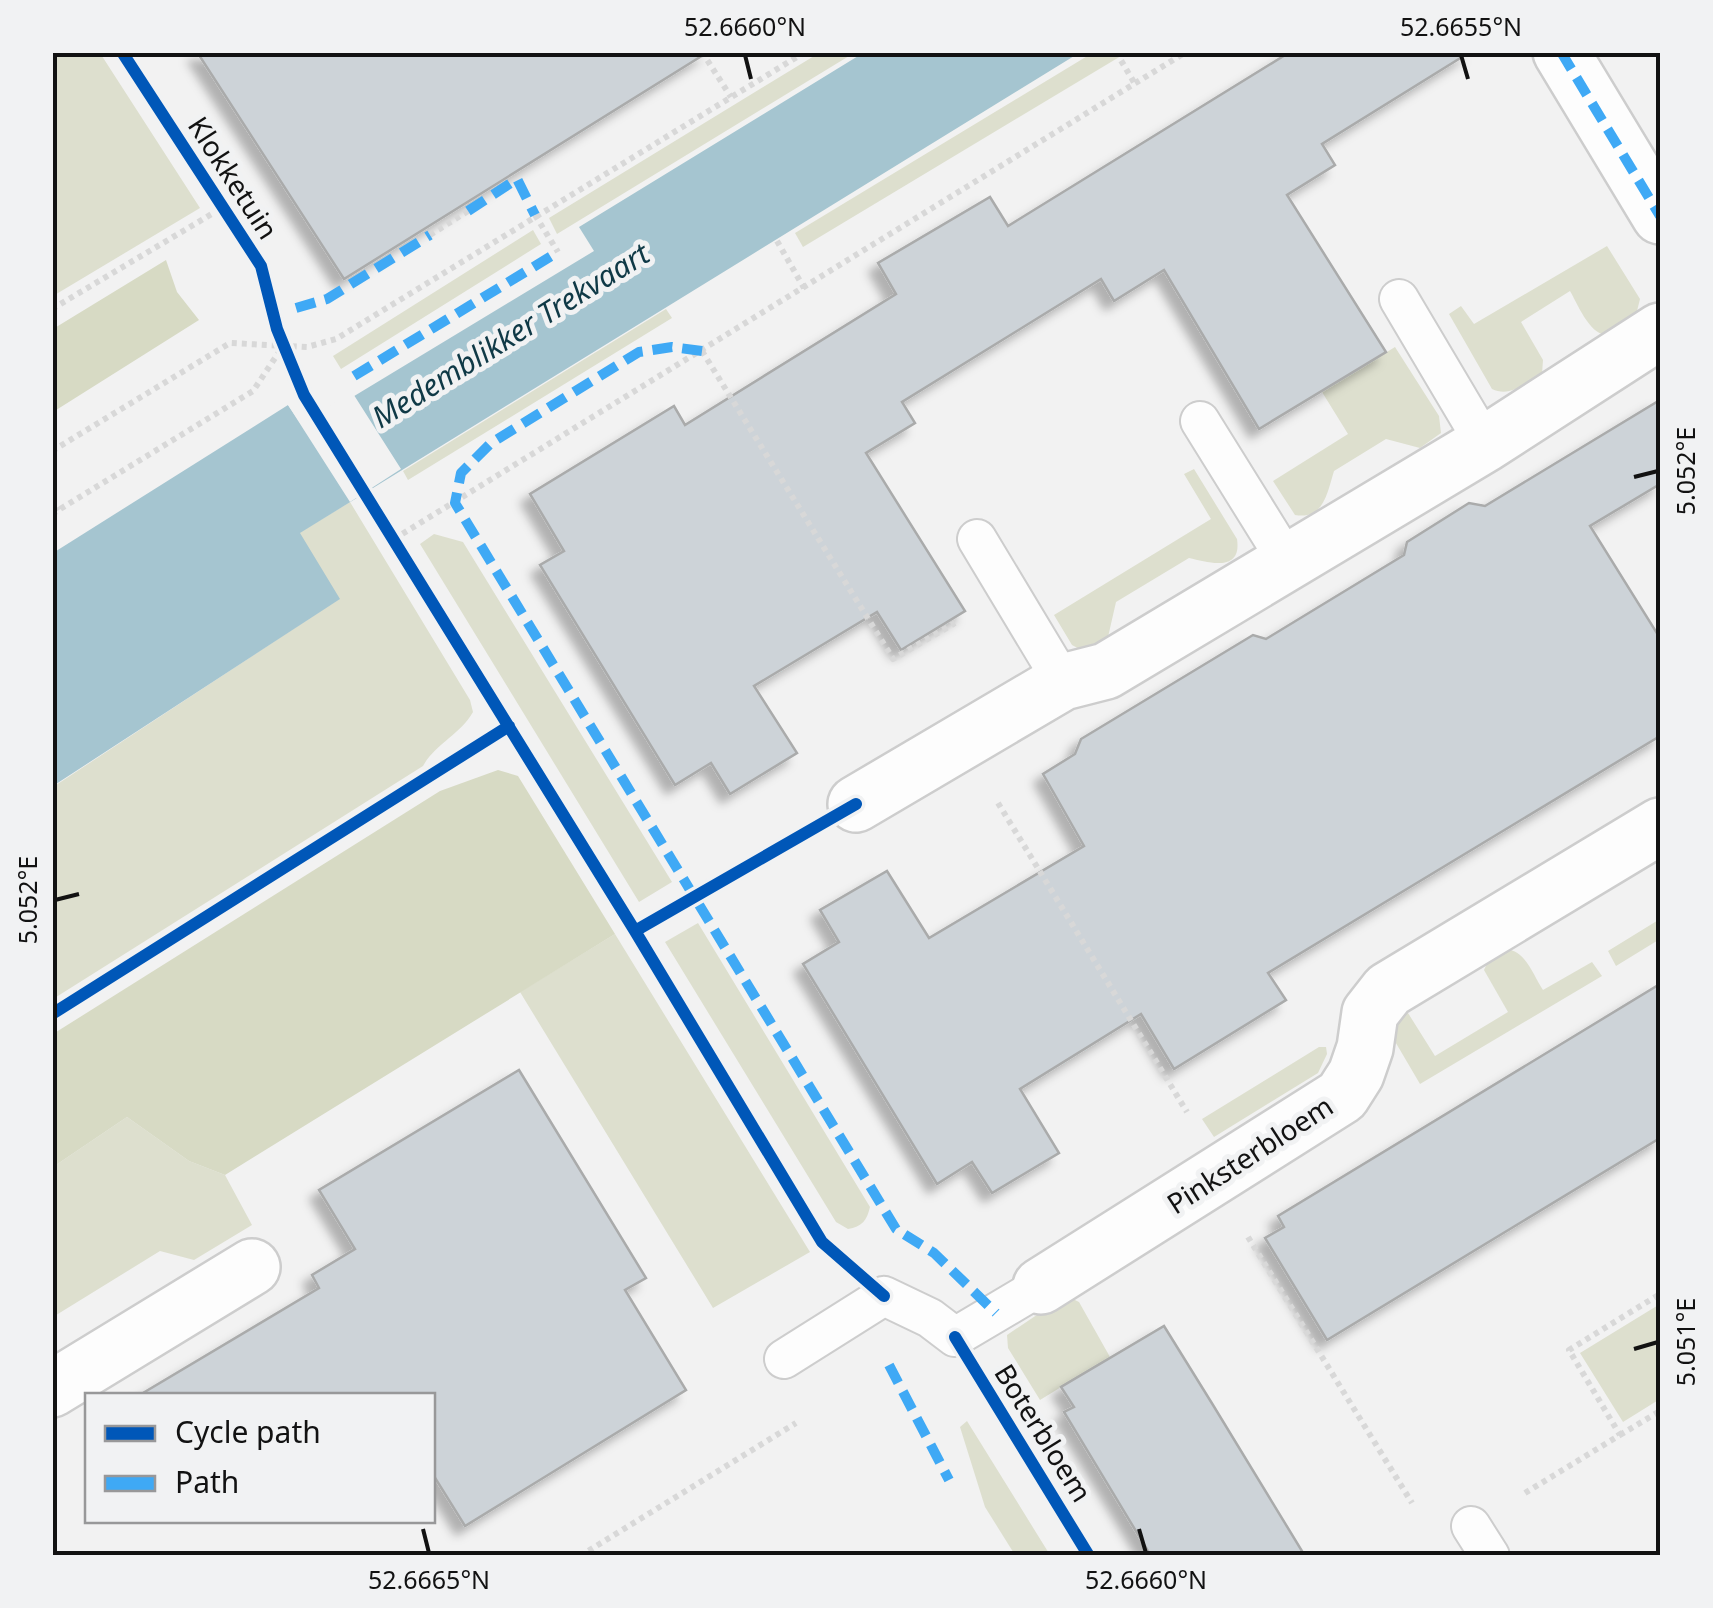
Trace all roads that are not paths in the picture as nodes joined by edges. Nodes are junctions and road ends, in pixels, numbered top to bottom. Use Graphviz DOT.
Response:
graph roads {
  1 [pos="1561,52"];
  2 [pos="1660,216"];
  3 [pos="1399,299"];
  4 [pos="1660,331"];
  5 [pos="1200,421"];
  6 [pos="1485,444"];
  7 [pos="978,539"];
  8 [pos="1287,561"];
  9 [pos="1063,682"];
  10 [pos="856,804"];
  11 [pos="1660,826"];
  12 [pos="252,1267"];
  13 [pos="1042,1286"];
  14 [pos="784,1358"];
  15 [pos="52,1389"];
  1 -- 2 [label="street"];
  3 -- 6 [label="lane"];
  4 -- 6 [label="street"];
  5 -- 8 [label="lane"];
  6 -- 8 [label="street"];
  7 -- 9 [label="lane"];
  8 -- 9 [label="street"];
  9 -- 10 [label="street"];
  11 -- 13 [label="street, Pinksterbloem"];
  12 -- 15 [label="street"];
  13 -- 14 [label="lane"];
}
